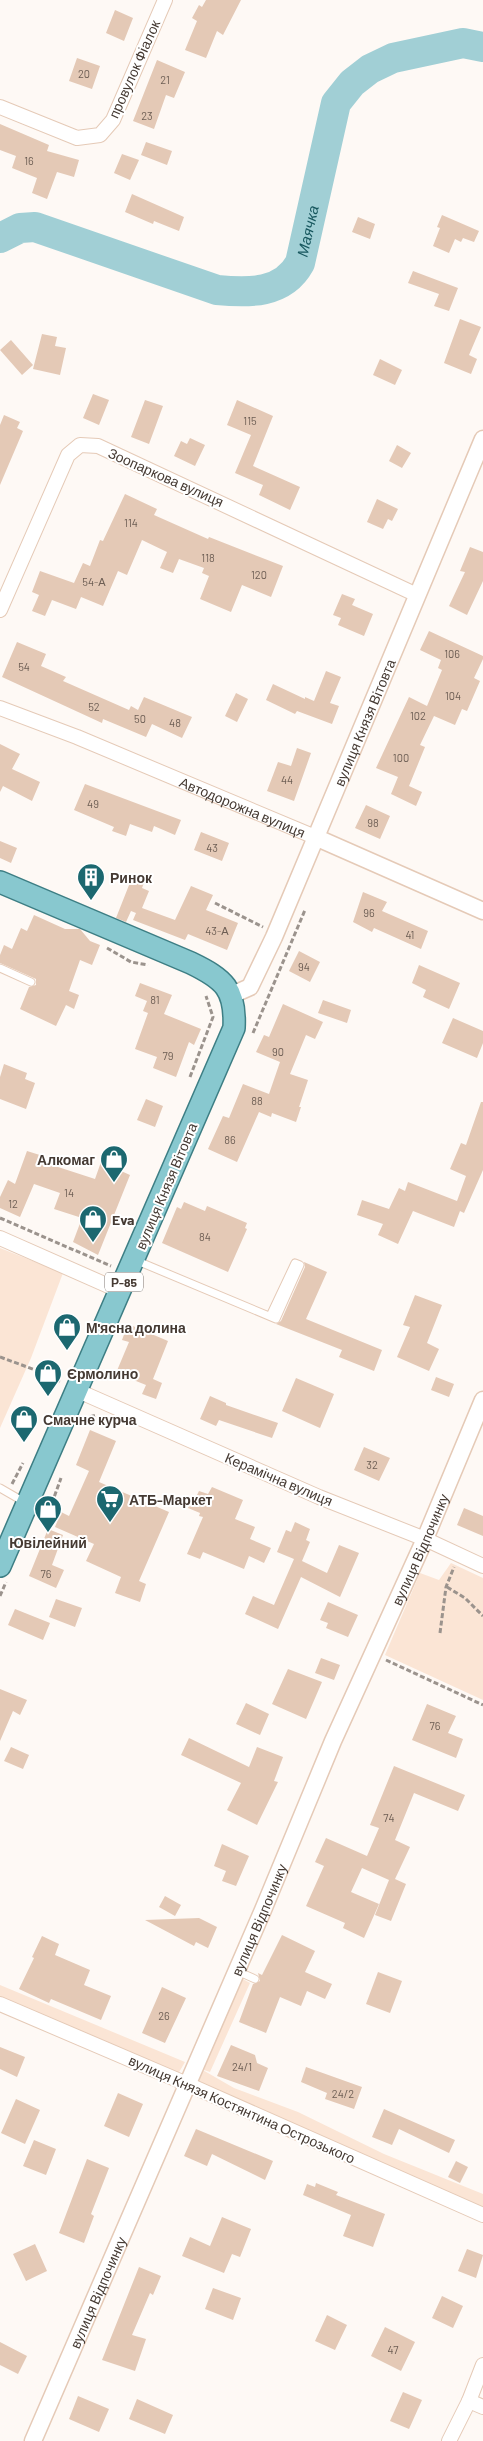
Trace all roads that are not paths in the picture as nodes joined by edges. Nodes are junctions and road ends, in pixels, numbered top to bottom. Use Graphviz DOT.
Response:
graph roads {
  1 [pos="165,0"];
  2 [pos="0,107"];
  3 [pos="483,439"];
  4 [pos="417,595"];
  5 [pos="0,610"];
  6 [pos="0,708"];
  7 [pos="315,837"];
  8 [pos="0,882"];
  9 [pos="483,911"];
  10 [pos="0,968"];
  11 [pos="31,982"];
  12 [pos="232,995"];
  13 [pos="0,1238"];
  14 [pos="134,1260"];
  15 [pos="120,1291"];
  16 [pos="270,1316"];
  17 [pos="69,1387"];
  18 [pos="483,1400"];
  19 [pos="0,1488"];
  20 [pos="34,1508"];
  21 [pos="424,1539"];
  22 [pos="0,1566"];
  23 [pos="483,1566"];
  24 [pos="236,1970"];
  25 [pos="255,1979"];
  26 [pos="0,2004"];
  27 [pos="188,2084"];
  28 [pos="483,2215"];
  29 [pos="483,2365"];
  30 [pos="469,2402"];
  31 [pos="483,2407"];
  32 [pos="33,2441"];
  33 [pos="449,2441"];
  1 -- 2 [label="street, провулок Фіалок"];
  3 -- 4 [label="street, вулиця Князя Вітовта"];
  4 -- 5 [label="street, Зоопаркова вулиця"];
  4 -- 7 [label="street, вулиця Князя Вітовта"];
  6 -- 7 [label="street, Автодорожна вулиця"];
  7 -- 9 [label="street, Автодорожна вулиця"];
  7 -- 12 [label="street, вулиця Князя Вітовта"];
  8 -- 12 [label="main road"];
  10 -- 11 [label="lane"];
  12 -- 14 [label="main road, вулиця Князя Вітовта / Р-85"];
  13 -- 15 [label="street"];
  14 -- 15 [label="main road, вулиця Князя Вітовта / Р-85"];
  14 -- 16 [label="lane"];
  15 -- 17 [label="main road, вулиця Князя Вітовта / Р-85"];
  16 -- 16 [label="lane"];
  17 -- 20 [label="main road, вулиця Князя Вітовта / Р-85"];
  17 -- 21 [label="street, Керамічна вулиця"];
  18 -- 21 [label="street, вулиця Відпочинку"];
  19 -- 20 [label="lane"];
  20 -- 22 [label="main road, вулиця Князя Вітовта / Р-85"];
  21 -- 23 [label="street, Керамічна вулиця"];
  21 -- 24 [label="street, вулиця Відпочинку"];
  24 -- 25 [label="lane"];
  24 -- 27 [label="street, вулиця Відпочинку"];
  26 -- 27 [label="street, вулиця Князя Костянтина Острозького"];
  27 -- 28 [label="street, вулиця Князя Костянтина Острозького"];
  27 -- 32 [label="street, вулиця Відпочинку"];
  29 -- 30 [label="street"];
  30 -- 31 [label="street"];
  30 -- 33 [label="street"];
}
